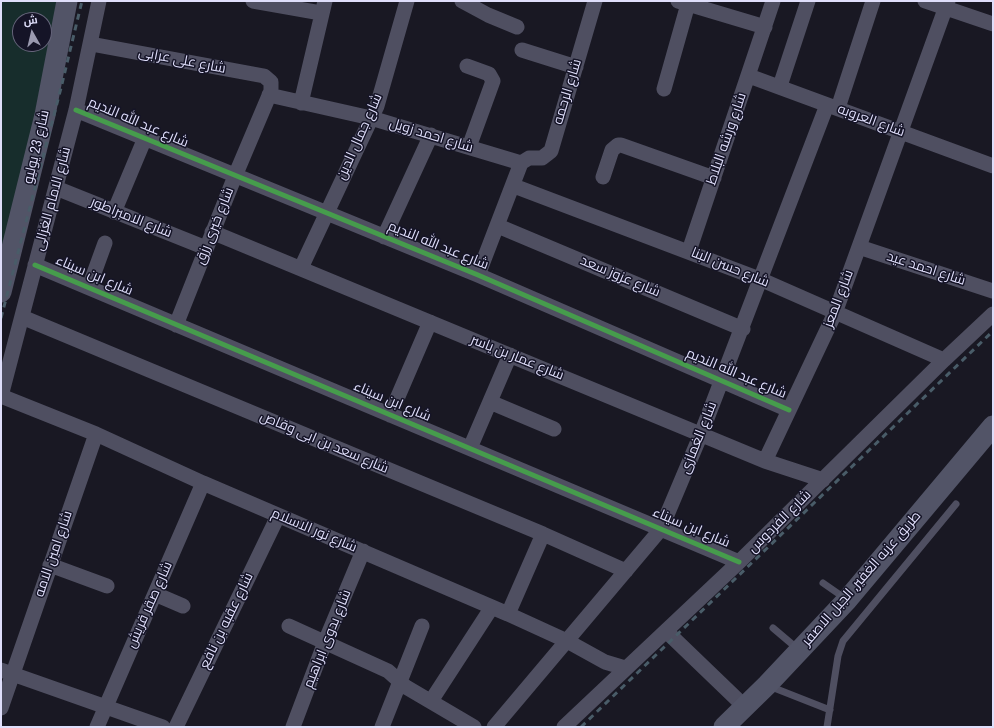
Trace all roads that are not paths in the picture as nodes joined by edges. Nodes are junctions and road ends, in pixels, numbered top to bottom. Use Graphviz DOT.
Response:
graph roads {
  1 [pos="67,1"];
  2 [pos="99,1"];
  3 [pos="253,1"];
  4 [pos="407,1"];
  5 [pos="462,1"];
  6 [pos="595,1"];
  7 [pos="773,1"];
  8 [pos="808,1"];
  9 [pos="873,1"];
  10 [pos="925,1"];
  11 [pos="683,2"];
  12 [pos="946,4"];
  13 [pos="323,7"];
  14 [pos="993,24"];
  15 [pos="518,27"];
  16 [pos="765,27"];
  17 [pos="91,44"];
  18 [pos="522,50"];
  19 [pos="467,66"];
  20 [pos="576,67"];
  21 [pos="749,76"];
  22 [pos="780,86"];
  23 [pos="270,89"];
  24 [pos="664,89"];
  25 [pos="301,103"];
  26 [pos="832,106"];
  27 [pos="76,110"];
  28 [pos="371,118"];
  29 [pos="900,131"];
  30 [pos="431,135"];
  31 [pos="145,138"];
  32 [pos="469,147"];
  33 [pos="521,163"];
  34 [pos="993,166"];
  35 [pos="235,176"];
  36 [pos="603,178"];
  37 [pos="714,178"];
  38 [pos="514,186"];
  39 [pos="56,188"];
  40 [pos="114,212"];
  41 [pos="326,213"];
  42 [pos="498,226"];
  43 [pos="212,232"];
  44 [pos="384,237"];
  45 [pos="105,243"];
  46 [pos="859,247"];
  47 [pos="206,248"];
  48 [pos="689,251"];
  49 [pos="35,265"];
  50 [pos="301,268"];
  51 [pos="478,275"];
  52 [pos="762,280"];
  53 [pos="89,287"];
  54 [pos="993,291"];
  55 [pos="1,292"];
  56 [pos="835,313"];
  57 [pos="993,314"];
  58 [pos="22,317"];
  59 [pos="430,322"];
  60 [pos="176,325"];
  61 [pos="743,329"];
  62 [pos="510,355"];
  63 [pos="944,360"];
  64 [pos="722,381"];
  65 [pos="1,396"];
  66 [pos="490,402"];
  67 [pos="789,410"];
  68 [pos="390,415"];
  69 [pos="993,426"];
  70 [pos="554,429"];
  71 [pos="96,434"];
  72 [pos="701,434"];
  73 [pos="470,448"];
  74 [pos="765,461"];
  75 [pos="823,480"];
  76 [pos="203,483"];
  77 [pos="956,504"];
  78 [pos="278,516"];
  79 [pos="661,529"];
  80 [pos="543,534"];
  81 [pos="363,552"];
  82 [pos="739,562"];
  83 [pos="50,565"];
  84 [pos="626,571"];
  85 [pos="823,582"];
  86 [pos="107,586"];
  87 [pos="155,594"];
  88 [pos="847,600"];
  89 [pos="182,606"];
  90 [pos="492,607"];
  91 [pos="508,614"];
  92 [pos="289,626"];
  93 [pos="422,626"];
  94 [pos="773,628"];
  95 [pos="666,631"];
  96 [pos="567,641"];
  97 [pos="325,642"];
  98 [pos="799,651"];
  99 [pos="625,668"];
  100 [pos="7,672"];
  101 [pos="400,683"];
  102 [pos="767,685"];
  103 [pos="430,701"];
  104 [pos="105,706"];
  105 [pos="745,707"];
  106 [pos="1,708"];
  107 [pos="830,710"];
  108 [pos="97,727"];
  109 [pos="162,727"];
  110 [pos="176,727"];
  111 [pos="293,727"];
  112 [pos="382,727"];
  113 [pos="474,727"];
  114 [pos="494,727"];
  115 [pos="564,727"];
  116 [pos="724,727"];
  117 [pos="828,727"];
  1 -- 55 [label="street, شارع 23 يوليو"];
  2 -- 17 [label="street, شارع الامام الغزالى"];
  3 -- 13 [label="street"];
  4 -- 28 [label="street, شارع جمال الدين"];
  5 -- 15 [label="street"];
  6 -- 20 [label="street, شارع الرحمه"];
  7 -- 16 [label="street, شارع ورشه البلاط"];
  8 -- 22 [label="street"];
  9 -- 26 [label="street, شارع الغمازى"];
  10 -- 12 [label="street"];
  11 -- 16 [label="street"];
  11 -- 24 [label="street"];
  12 -- 14 [label="street"];
  12 -- 29 [label="street, شارع المعز"];
  13 -- 25 [label="street"];
  16 -- 21 [label="street, شارع ورشه البلاط"];
  17 -- 23 [label="street, شارع على عرابى"];
  17 -- 27 [label="street, شارع الامام الغزالى"];
  18 -- 20 [label="street"];
  19 -- 32 [label="street"];
  20 -- 33 [label="street, شارع الرحمه"];
  21 -- 22 [label="street, شارع العروبه"];
  21 -- 37 [label="street, شارع ورشه البلاط"];
  22 -- 26 [label="street, شارع العروبه"];
  23 -- 25 [label="street, شارع احمد زويل"];
  23 -- 35 [label="street, شارع خيرى رزق"];
  25 -- 28 [label="street, شارع احمد زويل"];
  26 -- 29 [label="street, شارع العروبه"];
  26 -- 52 [label="street, شارع الغمازى"];
  27 -- 31 [label="street, شارع عبد الله النديم"];
  27 -- 39 [label="street, شارع الامام الغزالى"];
  28 -- 30 [label="street, شارع احمد زويل"];
  28 -- 41 [label="street, شارع جمال الدين"];
  29 -- 34 [label="street, شارع العروبه"];
  29 -- 46 [label="street, شارع المعز"];
  30 -- 32 [label="street, شارع احمد زويل"];
  30 -- 44 [label="street"];
  31 -- 35 [label="street, شارع عبد الله النديم"];
  31 -- 40 [label="street"];
  32 -- 33 [label="street, شارع احمد زويل"];
  33 -- 38 [label="street"];
  35 -- 41 [label="street, شارع عبد الله النديم"];
  35 -- 43 [label="street, شارع خيرى رزق"];
  36 -- 37 [label="street"];
  37 -- 48 [label="street, شارع ورشه البلاط"];
  38 -- 42 [label="street"];
  38 -- 48 [label="street, شارع حسن البنا"];
  39 -- 40 [label="street, شارع الامبراطور"];
  39 -- 49 [label="street, شارع الامام الغزالى"];
  40 -- 47 [label="street, شارع الامبراطور"];
  41 -- 44 [label="street, شارع عبد الله النديم"];
  41 -- 50 [label="street, شارع جمال الدين"];
  42 -- 51 [label="street"];
  42 -- 61 [label="street, شارع عزوز سعد"];
  43 -- 47 [label="street, شارع خيرى رزق"];
  43 -- 50 [label="street, شارع عمار بن ياسر"];
  44 -- 51 [label="street, شارع عبد الله النديم"];
  45 -- 53 [label="street"];
  46 -- 54 [label="street, شارع احمد عيد"];
  46 -- 56 [label="street, شارع المعز"];
  47 -- 60 [label="street, شارع خيرى رزق"];
  48 -- 52 [label="street, شارع حسن البنا"];
  49 -- 53 [label="street, شارع ابن سيناء"];
  49 -- 58 [label="street, شارع الامام الغزالى"];
  50 -- 59 [label="street, شارع عمار بن ياسر"];
  51 -- 64 [label="street, شارع عبد الله النديم"];
  52 -- 56 [label="street, شارع حسن البنا"];
  52 -- 61 [label="street, شارع الغمازى"];
  53 -- 60 [label="street, شارع ابن سيناء"];
  56 -- 63 [label="street, شارع حسن البنا"];
  56 -- 67 [label="street, شارع المعز"];
  57 -- 63 [label="street, شارع الفردوس"];
  58 -- 65 [label="street, شارع الامام الغزالى"];
  58 -- 80 [label="street, شارع سعد بن ابى وقاص"];
  59 -- 62 [label="street, شارع عمار بن ياسر"];
  59 -- 68 [label="street"];
  60 -- 68 [label="street, شارع ابن سيناء"];
  61 -- 64 [label="street, شارع الغمازى"];
  62 -- 66 [label="street"];
  62 -- 72 [label="street, شارع عمار بن ياسر"];
  63 -- 75 [label="street, شارع الفردوس"];
  64 -- 67 [label="street, شارع عبد الله النديم"];
  64 -- 72 [label="street, شارع الغمازى"];
  65 -- 71 [label="street, شارع نور الاسلام"];
  66 -- 70 [label="street"];
  66 -- 73 [label="street"];
  67 -- 74 [label="street, شارع المعز"];
  68 -- 73 [label="street, شارع ابن سيناء"];
  69 -- 88 [label="street, طريق عزبه الغفير, الجبل الاصفر"];
  71 -- 76 [label="street, شارع نور الاسلام"];
  71 -- 83 [label="street, شارع امين الامه"];
  72 -- 74 [label="street, شارع عمار بن ياسر"];
  72 -- 79 [label="street, شارع الغمازى"];
  73 -- 79 [label="street, شارع ابن سيناء"];
  74 -- 75 [label="street, شارع عمار بن ياسر"];
  75 -- 82 [label="street, شارع الفردوس"];
  76 -- 78 [label="street, شارع نور الاسلام"];
  76 -- 87 [label="street, شارع صقر قريش"];
  77 -- 107 [label="lane"];
  78 -- 81 [label="street, شارع نور الاسلام"];
  78 -- 110 [label="street, شارع عقبه بن نافع"];
  79 -- 82 [label="street, شارع ابن سيناء"];
  79 -- 84 [label="street, شارع الغمازى"];
  80 -- 84 [label="street, شارع سعد بن ابى وقاص"];
  80 -- 91 [label="street"];
  81 -- 90 [label="street, شارع نور الاسلام"];
  81 -- 97 [label="street, شارع بدوى ابراهيم"];
  82 -- 95 [label="street, شارع الفردوس"];
  83 -- 86 [label="street"];
  83 -- 100 [label="street, شارع امين الامه"];
  84 -- 96 [label="street, شارع الغمازى"];
  85 -- 88 [label="lane"];
  87 -- 89 [label="street"];
  87 -- 104 [label="street, شارع صقر قريش"];
  88 -- 98 [label="street, طريق عزبه الغفير, الجبل الاصفر"];
  90 -- 91 [label="street, شارع نور الاسلام"];
  90 -- 103 [label="street"];
  91 -- 96 [label="street, شارع نور الاسلام"];
  92 -- 97 [label="street"];
  93 -- 101 [label="street"];
  94 -- 98 [label="lane"];
  95 -- 99 [label="street, شارع الفردوس"];
  95 -- 105 [label="street"];
  96 -- 99 [label="street, شارع نور الاسلام"];
  96 -- 114 [label="street, شارع الغمازى"];
  97 -- 101 [label="street"];
  97 -- 111 [label="street, شارع بدوى ابراهيم"];
  98 -- 102 [label="street, طريق عزبه الغفير, الجبل الاصفر"];
  99 -- 115 [label="street, شارع الفردوس"];
  100 -- 104 [label="street"];
  100 -- 106 [label="street, شارع امين الامه"];
  101 -- 103 [label="street"];
  101 -- 112 [label="street"];
  102 -- 105 [label="street, طريق عزبه الغفير, الجبل الاصفر"];
  102 -- 107 [label="lane"];
  103 -- 113 [label="street"];
  104 -- 108 [label="street, شارع صقر قريش"];
  104 -- 109 [label="street"];
  105 -- 116 [label="street, طريق عزبه الغفير, الجبل الاصفر"];
  107 -- 117 [label="lane"];
}
